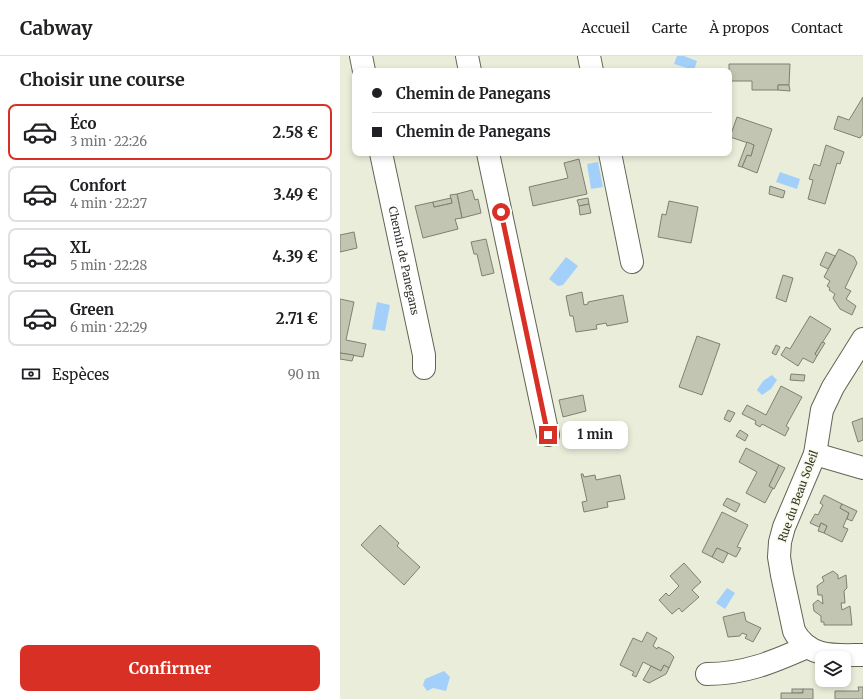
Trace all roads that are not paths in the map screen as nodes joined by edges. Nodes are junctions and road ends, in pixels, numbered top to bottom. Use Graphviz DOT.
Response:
graph roads {
  1 [pos="361,56"];
  2 [pos="467,56"];
  3 [pos="589,56"];
  4 [pos="363,68"];
  5 [pos="469,68"];
  6 [pos="591,68"];
  7 [pos="382,156"];
  8 [pos="489,156"];
  9 [pos="611,156"];
  10 [pos="632,262"];
  11 [pos="863,339"];
  12 [pos="424,368"];
  13 [pos="548,435"];
  14 [pos="815,454"];
  15 [pos="863,468"];
  16 [pos="807,647"];
  17 [pos="863,655"];
  18 [pos="707,674"];
  1 -- 4 [label="street"];
  2 -- 5 [label="street"];
  3 -- 6 [label="street"];
  7 -- 12 [label="street, Chemin de Panegans"];
  8 -- 13 [label="street"];
  9 -- 10 [label="street"];
  11 -- 14 [label="street, Rue du Beau Soleil"];
  14 -- 15 [label="street"];
  14 -- 16 [label="street, Rue du Beau Soleil"];
  16 -- 17 [label="street, Rue du Beau Soleil"];
  16 -- 18 [label="street"];
}
